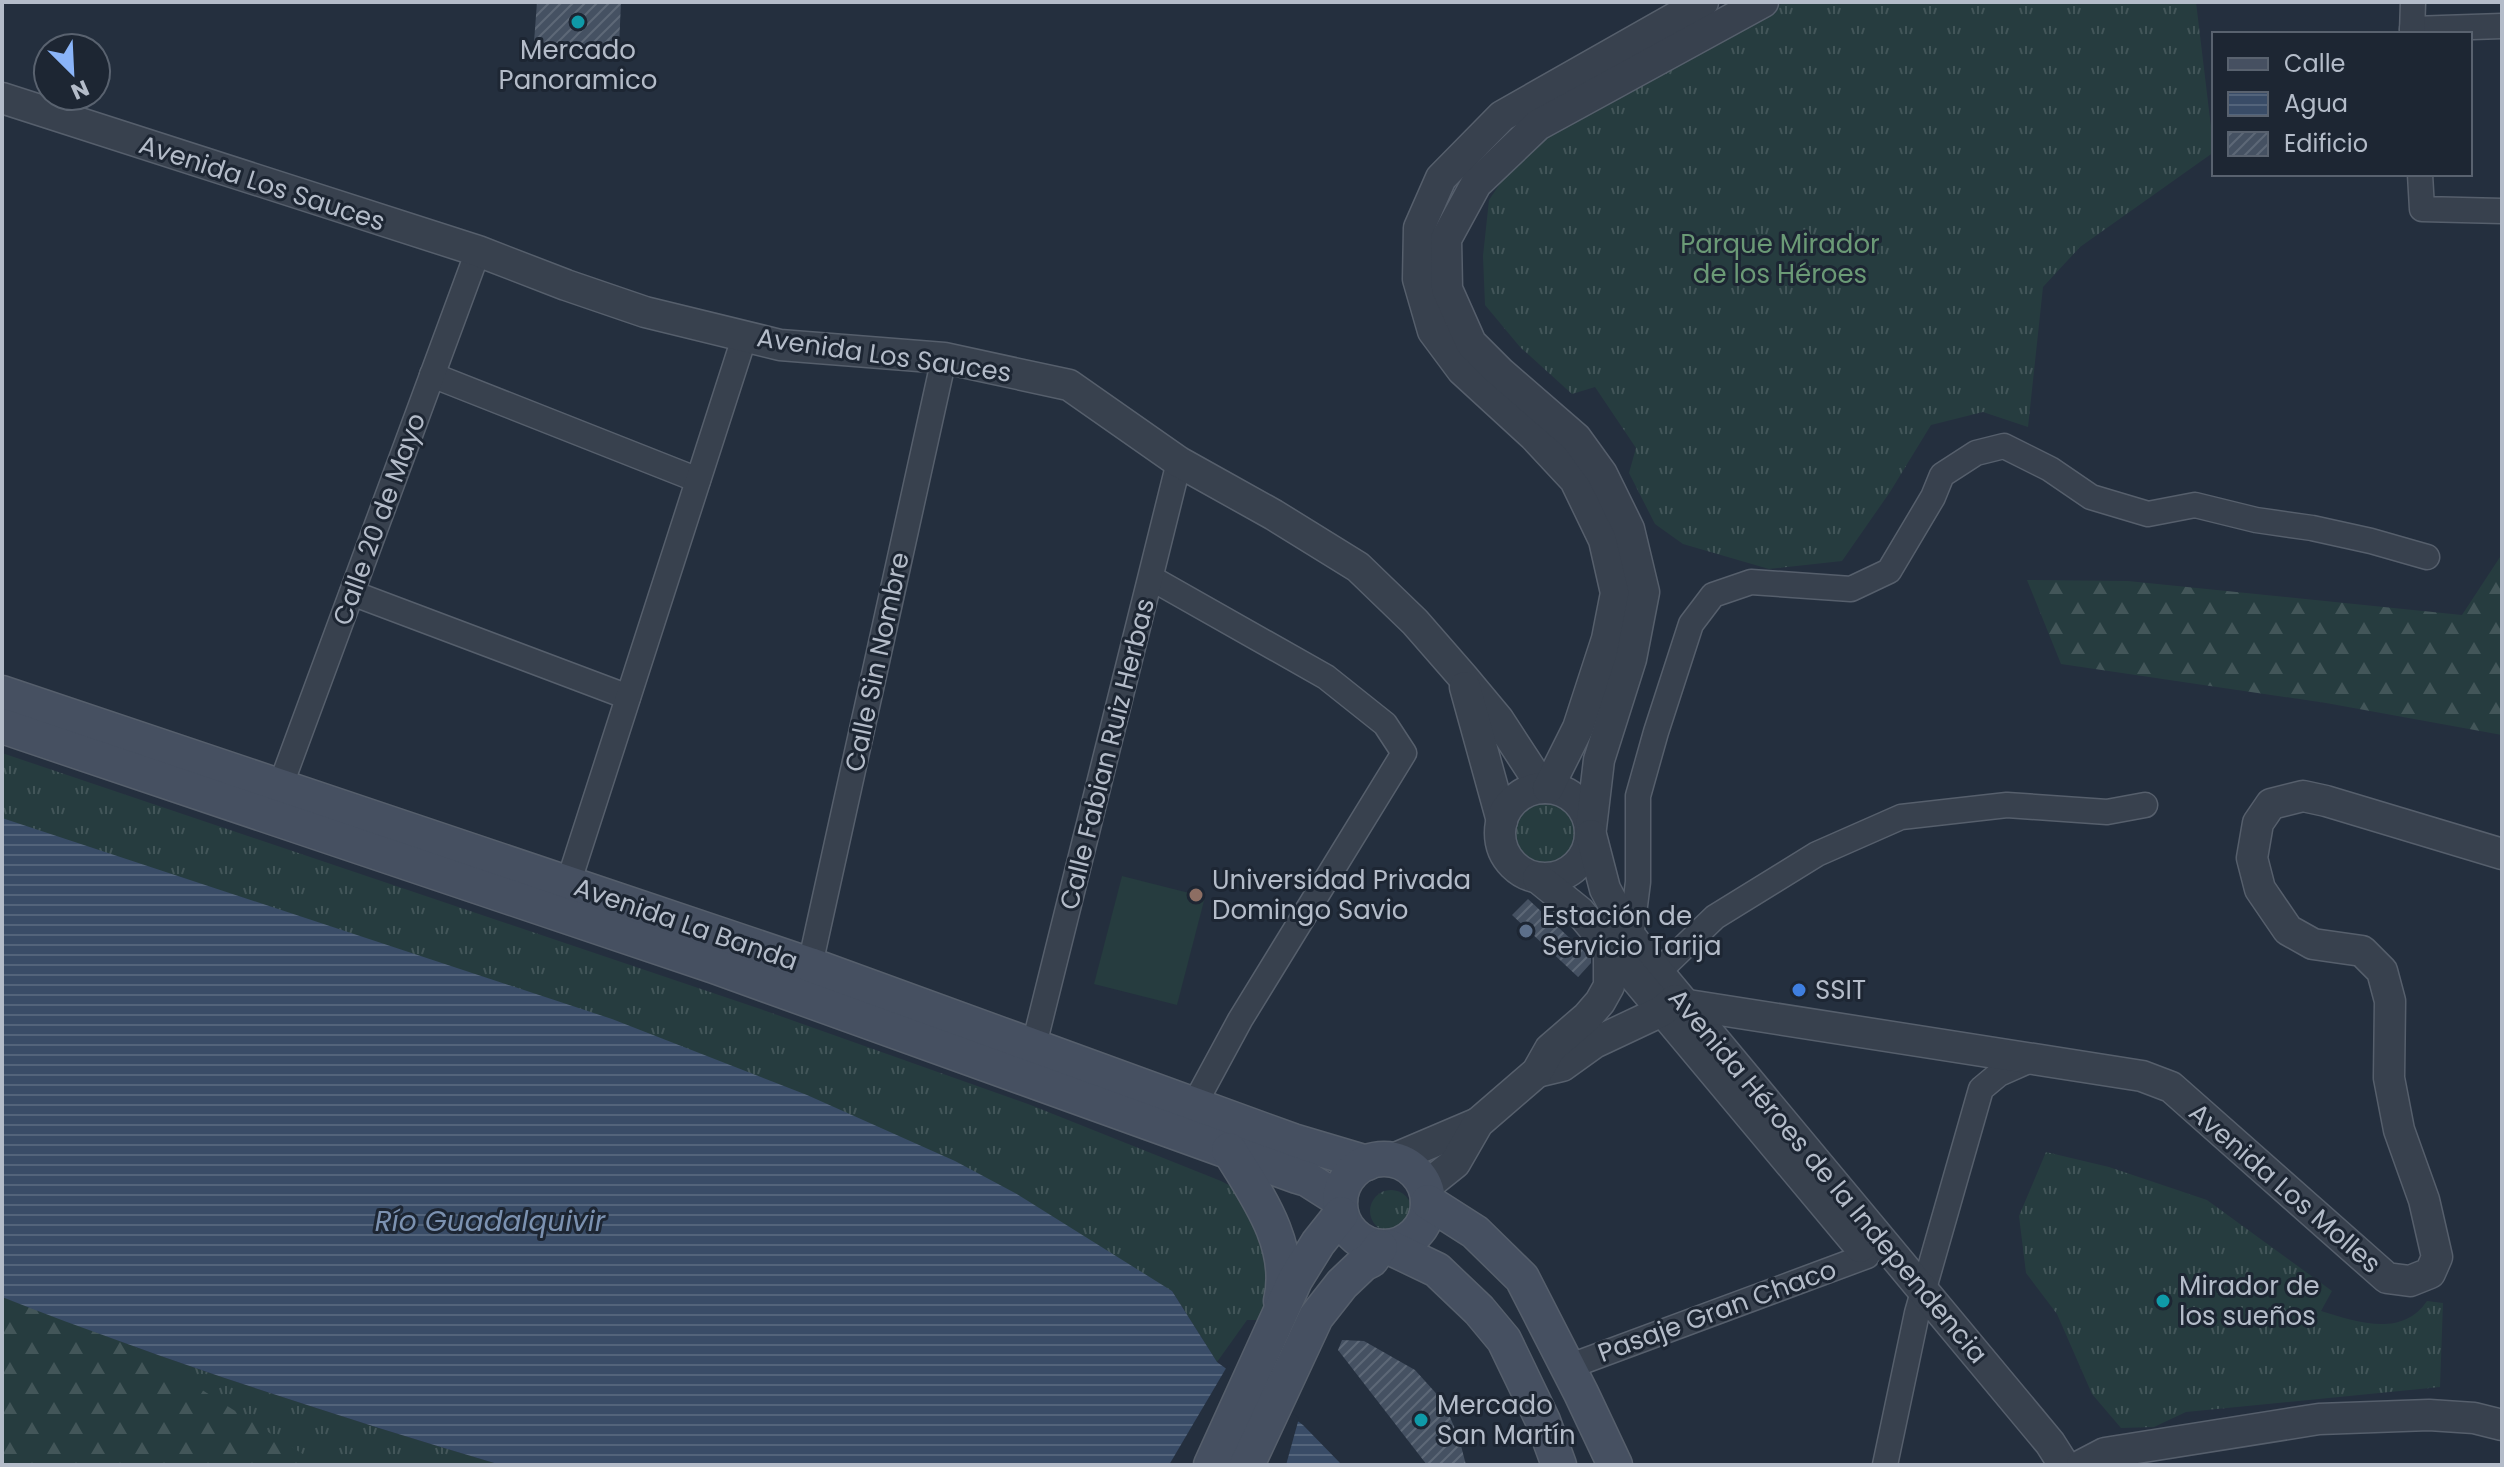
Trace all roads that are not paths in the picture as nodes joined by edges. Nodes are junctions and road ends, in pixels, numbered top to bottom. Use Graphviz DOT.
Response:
graph roads {
  1 [pos="1703,2"];
  2 [pos="1763,2"];
  3 [pos="2413,2"];
  4 [pos="2502,26"];
  5 [pos="2412,32"];
  6 [pos="2,98"];
  7 [pos="2420,176"];
  8 [pos="2502,211"];
  9 [pos="478,251"];
  10 [pos="745,335"];
  11 [pos="944,358"];
  12 [pos="432,375"];
  13 [pos="1179,462"];
  14 [pos="698,480"];
  15 [pos="2427,557"];
  16 [pos="1151,578"];
  17 [pos="352,593"];
  18 [pos="1463,677"];
  19 [pos="2,693"];
  20 [pos="628,697"];
  21 [pos="2,726"];
  22 [pos="280,787"];
  23 [pos="1546,788"];
  24 [pos="2145,805"];
  25 [pos="1502,821"];
  26 [pos="1591,832"];
  27 [pos="2502,854"];
  28 [pos="1538,878"];
  29 [pos="568,884"];
  30 [pos="1620,942"];
  31 [pos="810,965"];
  32 [pos="1658,972"];
  33 [pos="1676,1004"];
  34 [pos="1034,1045"];
  35 [pos="1965,1048"];
  36 [pos="2035,1058"];
  37 [pos="1537,1072"];
  38 [pos="1981,1089"];
  39 [pos="1194,1105"];
  40 [pos="1478,1123"];
  41 [pos="1229,1150"];
  42 [pos="1379,1161"];
  43 [pos="1427,1195"];
  44 [pos="1340,1207"];
  45 [pos="1384,1247"];
  46 [pos="1867,1256"];
  47 [pos="1920,1302"];
  48 [pos="1275,1327"];
  49 [pos="1568,1367"];
  50 [pos="1270,1377"];
  51 [pos="2502,1425"];
  52 [pos="2164,1444"];
  53 [pos="1211,1465"];
  54 [pos="1247,1465"];
  55 [pos="1559,1465"];
  56 [pos="1615,1465"];
  57 [pos="1885,1465"];
  58 [pos="2057,1465"];
  59 [pos="2064,1465"];
  60 [pos="2082,1465"];
  61 [pos="2125,1465"];
  1 -- 23 [label="street"];
  2 -- 26 [label="street, Avenida Héroes de la Independencia"];
  3 -- 5 [label="street"];
  4 -- 5 [label="street"];
  6 -- 9 [label="street, Avenida Los Sauces"];
  7 -- 8 [label="street"];
  9 -- 10 [label="street, Avenida Los Sauces"];
  9 -- 12 [label="street, Calle 20 de Mayo"];
  10 -- 11 [label="street, Avenida Los Sauces"];
  10 -- 14 [label="street"];
  11 -- 13 [label="street, Avenida Los Sauces"];
  11 -- 31 [label="street, Calle Sin Nombre"];
  12 -- 14 [label="street"];
  12 -- 17 [label="street, Calle 20 de Mayo"];
  13 -- 16 [label="street, Calle Fabian Ruiz Herbas"];
  13 -- 18 [label="street, Avenida Los Sauces"];
  14 -- 20 [label="street"];
  15 -- 30 [label="street"];
  16 -- 34 [label="street, Calle Fabian Ruiz Herbas"];
  16 -- 39 [label="street"];
  17 -- 20 [label="street"];
  17 -- 22 [label="street, Calle 20 de Mayo"];
  18 -- 23 [label="street, Avenida Los Sauces"];
  18 -- 25 [label="street, Avenida Los Sauces"];
  19 -- 22 [label="main road, Avenida La Banda"];
  20 -- 29 [label="street"];
  21 -- 41 [label="main road, Avenida La Banda"];
  22 -- 29 [label="main road, Avenida La Banda"];
  23 -- 25 [label="street"];
  23 -- 26 [label="street"];
  24 -- 32 [label="street"];
  25 -- 28 [label="street"];
  26 -- 28 [label="street"];
  26 -- 30 [label="street, Avenida Héroes de la Independencia"];
  27 -- 36 [label="street, Avenida Los Molles"];
  28 -- 30 [label="street, Avenida Héroes de la Independencia"];
  29 -- 31 [label="main road, Avenida La Banda"];
  30 -- 32 [label="street, Avenida Héroes de la Independencia"];
  30 -- 33 [label="street, Avenida Héroes de la Independencia"];
  30 -- 37 [label="street"];
  31 -- 34 [label="main road, Avenida La Banda"];
  32 -- 33 [label="street, Avenida Héroes de la Independencia"];
  33 -- 35 [label="street, Avenida Los Molles"];
  33 -- 37 [label="street"];
  33 -- 46 [label="street, Avenida Héroes de la Independencia"];
  33 -- 47 [label="street, Avenida Héroes de la Independencia"];
  34 -- 39 [label="main road, Avenida La Banda"];
  35 -- 36 [label="street, Avenida Los Molles"];
  35 -- 38 [label="street"];
  36 -- 38 [label="street"];
  37 -- 40 [label="street"];
  38 -- 47 [label="street"];
  39 -- 42 [label="main road, Avenida La Banda"];
  40 -- 42 [label="street"];
  40 -- 43 [label="street"];
  41 -- 44 [label="main road, Avenida La Banda"];
  41 -- 48 [label="main road"];
  42 -- 43 [label="main road"];
  42 -- 44 [label="main road"];
  43 -- 45 [label="main road"];
  43 -- 49 [label="main road"];
  44 -- 45 [label="main road"];
  44 -- 48 [label="main road"];
  45 -- 50 [label="main road"];
  45 -- 55 [label="main road"];
  46 -- 47 [label="street, Avenida Héroes de la Independencia"];
  46 -- 49 [label="street, Pasaje Gran Chaco"];
  47 -- 57 [label="street"];
  47 -- 58 [label="street, Avenida Héroes de la Independencia"];
  47 -- 59 [label="street, Avenida Héroes de la Independencia"];
  48 -- 50 [label="main road"];
  49 -- 56 [label="main road"];
  50 -- 53 [label="main road"];
  50 -- 54 [label="main road"];
  51 -- 52 [label="street"];
  52 -- 60 [label="street"];
  52 -- 61 [label="street"];
}
